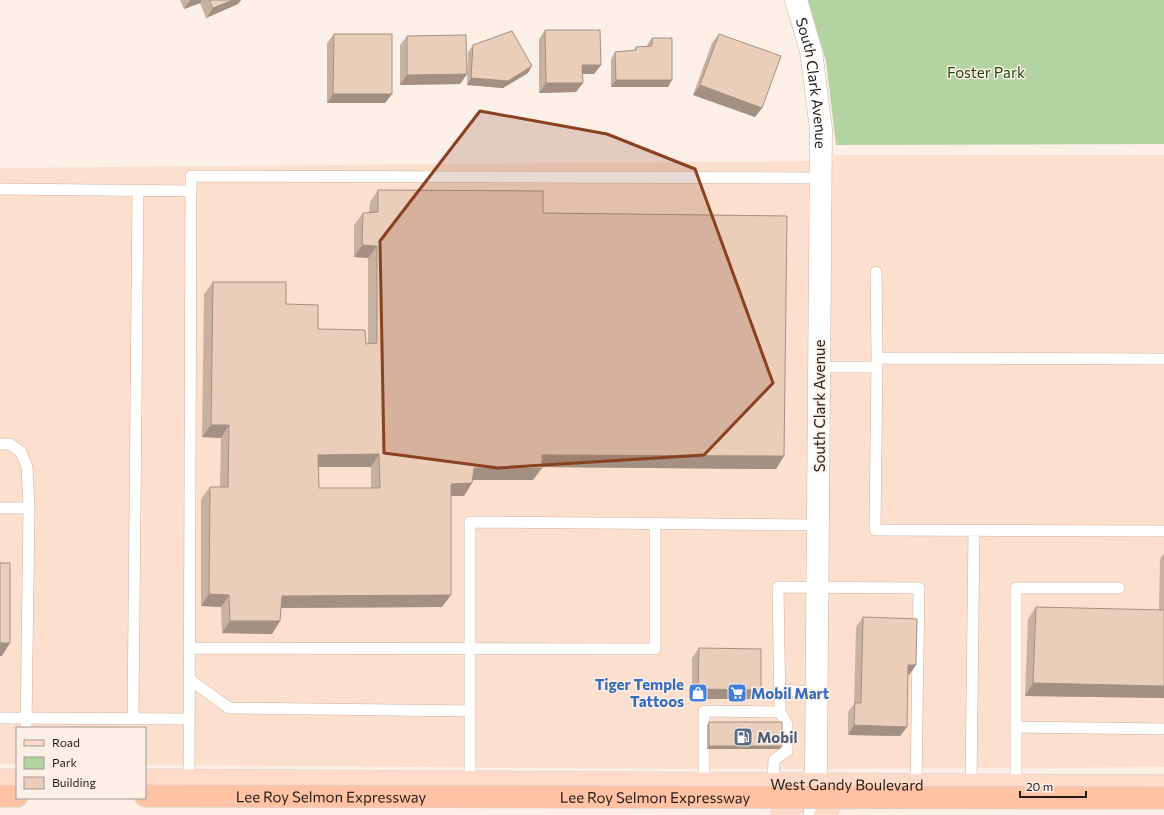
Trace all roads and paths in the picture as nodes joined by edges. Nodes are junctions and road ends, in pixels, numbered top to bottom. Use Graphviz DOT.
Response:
graph roads {
  1 [pos="796,0"];
  2 [pos="820,178"];
  3 [pos="0,189"];
  4 [pos="138,190"];
  5 [pos="191,191"];
  6 [pos="876,272"];
  7 [pos="1164,360"];
  8 [pos="877,363"];
  9 [pos="819,367"];
  10 [pos="0,444"];
  11 [pos="0,508"];
  12 [pos="29,508"];
  13 [pos="655,524"];
  14 [pos="818,525"];
  15 [pos="974,530"];
  16 [pos="1164,531"];
  17 [pos="817,586"];
  18 [pos="1119,588"];
  19 [pos="190,648"];
  20 [pos="470,649"];
  21 [pos="190,679"];
  22 [pos="780,690"];
  23 [pos="816,692"];
  24 [pos="470,711"];
  25 [pos="780,712"];
  26 [pos="0,718"];
  27 [pos="134,719"];
  28 [pos="190,719"];
  29 [pos="26,723"];
  30 [pos="1016,727"];
  31 [pos="1164,729"];
  32 [pos="0,780"];
  33 [pos="16,780"];
  34 [pos="146,780"];
  35 [pos="189,780"];
  36 [pos="415,782"];
  37 [pos="470,782"];
  38 [pos="704,784"];
  39 [pos="773,784"];
  40 [pos="816,784"];
  41 [pos="916,785"];
  42 [pos="971,785"];
  43 [pos="1164,786"];
  44 [pos="0,792"];
  45 [pos="16,792"];
  46 [pos="146,792"];
  47 [pos="1016,792"];
  48 [pos="0,796"];
  49 [pos="16,796"];
  50 [pos="146,796"];
  51 [pos="1164,798"];
  52 [pos="782,815"];
  53 [pos="814,815"];
  54 [pos="825,815"];
  1 -- 2 [label="street, South Clark Avenue"];
  2 -- 5 [label="lane"];
  2 -- 9 [label="street, South Clark Avenue"];
  3 -- 4 [label="lane"];
  4 -- 5 [label="lane"];
  4 -- 27 [label="lane"];
  5 -- 19 [label="lane"];
  6 -- 8 [label="lane"];
  7 -- 8 [label="lane"];
  8 -- 9 [label="lane"];
  8 -- 15 [label="lane"];
  9 -- 14 [label="street, South Clark Avenue"];
  10 -- 12 [label="lane"];
  11 -- 12 [label="lane"];
  12 -- 29 [label="lane"];
  13 -- 14 [label="lane"];
  13 -- 20 [label="lane"];
  13 -- 20 [label="lane"];
  14 -- 17 [label="street, South Clark Avenue"];
  15 -- 16 [label="lane"];
  15 -- 42 [label="lane"];
  17 -- 22 [label="lane"];
  17 -- 23 [label="street, South Clark Avenue"];
  17 -- 41 [label="lane"];
  18 -- 30 [label="lane"];
  19 -- 20 [label="lane"];
  19 -- 21 [label="lane"];
  20 -- 24 [label="lane"];
  21 -- 24 [label="lane"];
  21 -- 28 [label="lane"];
  22 -- 23 [label="lane"];
  22 -- 25 [label="lane"];
  23 -- 40 [label="street, South Clark Avenue"];
  24 -- 37 [label="lane"];
  25 -- 38 [label="lane"];
  25 -- 39 [label="lane"];
  26 -- 29 [label="lane"];
  27 -- 28 [label="lane"];
  27 -- 29 [label="lane"];
  28 -- 35 [label="lane"];
  30 -- 31 [label="lane"];
  30 -- 47 [label="lane"];
  32 -- 33 [label="main road"];
  34 -- 35 [label="main road, West Gandy Boulevard"];
  35 -- 36 [label="main road, West Gandy Boulevard"];
  36 -- 37 [label="main road, West Gandy Boulevard"];
  36 -- 46 [label="main road"];
  37 -- 38 [label="main road, West Gandy Boulevard"];
  38 -- 39 [label="main road, West Gandy Boulevard"];
  39 -- 40 [label="main road, West Gandy Boulevard"];
  40 -- 41 [label="main road, West Gandy Boulevard"];
  40 -- 52 [label="main road"];
  40 -- 53 [label="street, South Clark Avenue"];
  41 -- 42 [label="main road, West Gandy Boulevard"];
  42 -- 47 [label="main road, West Gandy Boulevard"];
  43 -- 47 [label="main road, West Gandy Boulevard"];
  44 -- 45 [label="main road"];
  47 -- 54 [label="main road"];
  48 -- 49 [label="highway"];
  50 -- 51 [label="highway, Lee Roy Selmon Expressway, bridge"];
}
